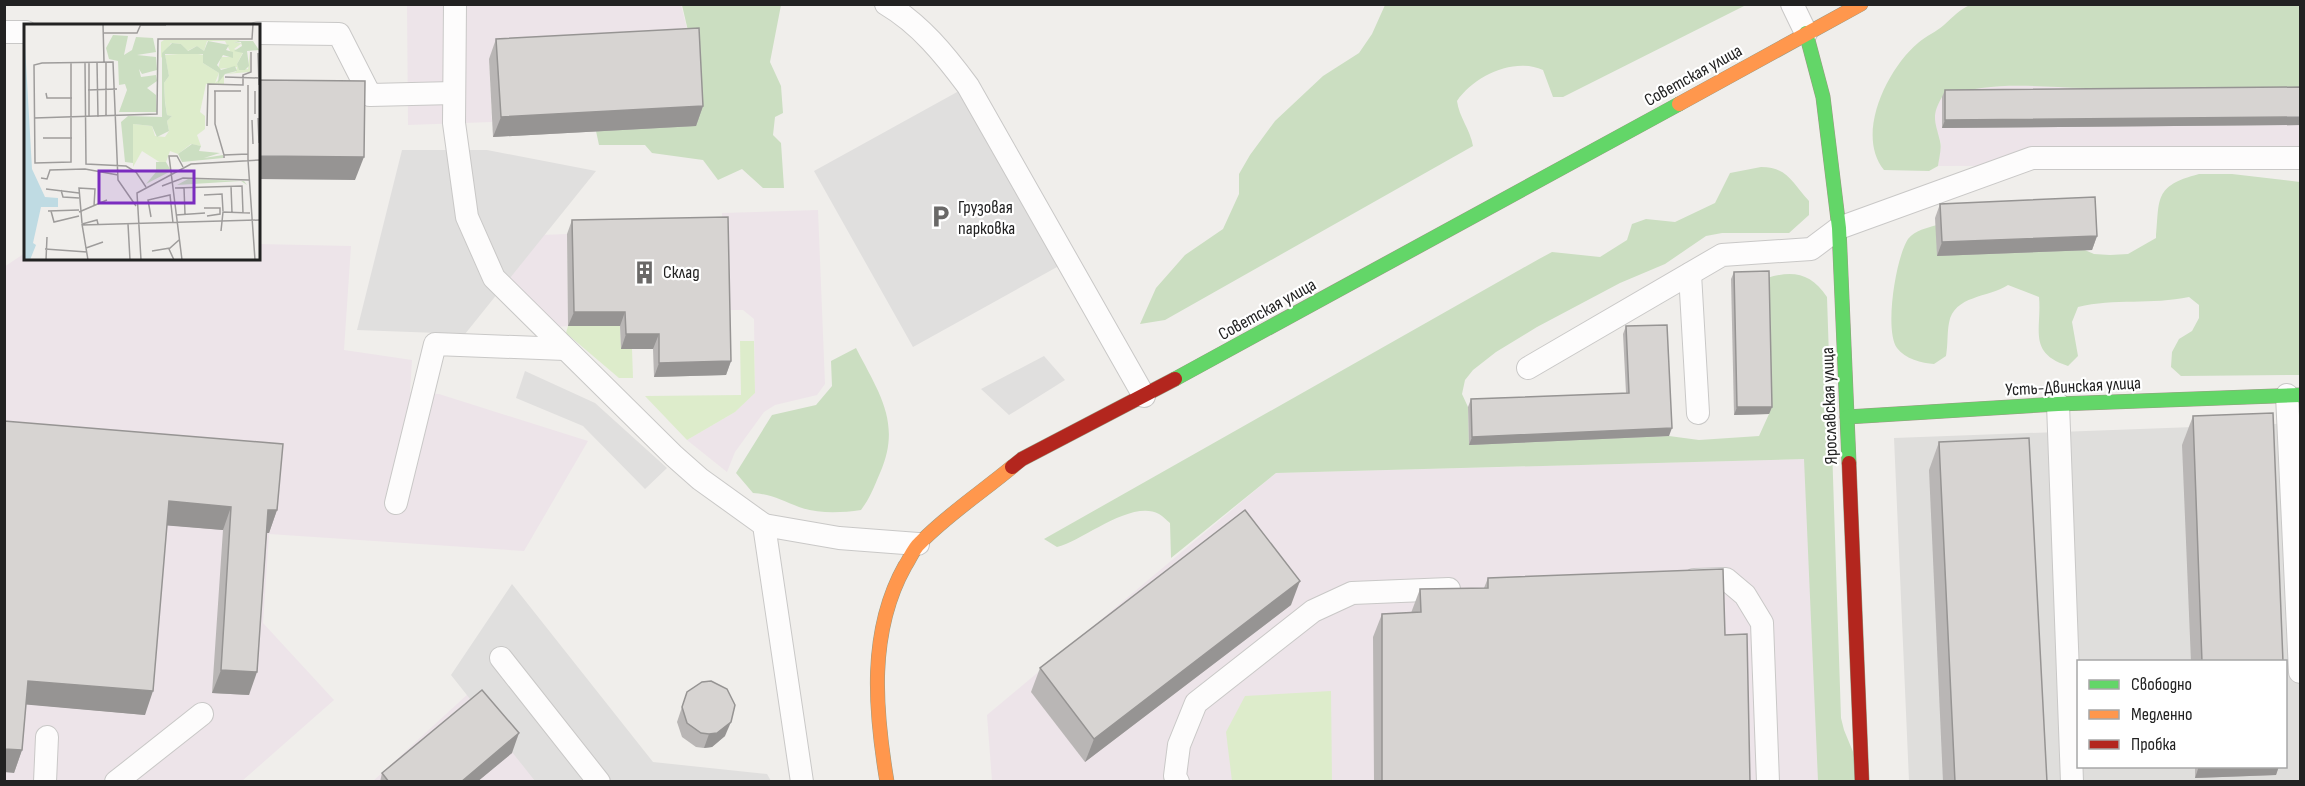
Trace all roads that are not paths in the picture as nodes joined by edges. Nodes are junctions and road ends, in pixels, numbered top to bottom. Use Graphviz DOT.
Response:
graph roads {
  1 [pos="455,4"];
  2 [pos="886,4"];
  3 [pos="1792,4"];
  4 [pos="1861,4"];
  5 [pos="4,32"];
  6 [pos="24,32"];
  7 [pos="260,33"];
  8 [pos="1806,33"];
  9 [pos="454,93"];
  10 [pos="2301,158"];
  11 [pos="1839,228"];
  12 [pos="1690,274"];
  13 [pos="566,348"];
  14 [pos="1528,368"];
  15 [pos="2294,395"];
  16 [pos="1144,396"];
  17 [pos="2058,404"];
  18 [pos="1698,413"];
  19 [pos="1847,417"];
  20 [pos="396,503"];
  21 [pos="764,525"];
  22 [pos="918,544"];
  23 [pos="1668,581"];
  24 [pos="1469,589"];
  25 [pos="501,658"];
  26 [pos="2301,672"];
  27 [pos="202,714"];
  28 [pos="47,738"];
  29 [pos="45,782"];
  30 [pos="116,782"];
  31 [pos="599,782"];
  32 [pos="802,782"];
  33 [pos="886,782"];
  34 [pos="1178,782"];
  35 [pos="1768,782"];
  36 [pos="1862,782"];
  37 [pos="2072,782"];
  1 -- 9 [label="lane"];
  2 -- 16 [label="lane"];
  3 -- 8 [label="lane"];
  4 -- 8 [label="main road, Советская улица"];
  5 -- 6 [label="lane"];
  7 -- 9 [label="lane"];
  8 -- 11 [label="main road, Ярославская улица"];
  8 -- 16 [label="main road, Советская улица"];
  9 -- 13 [label="lane"];
  10 -- 11 [label="lane"];
  11 -- 12 [label="lane"];
  11 -- 19 [label="main road, Ярославская улица"];
  12 -- 14 [label="lane"];
  12 -- 18 [label="lane"];
  13 -- 20 [label="lane"];
  13 -- 21 [label="lane"];
  15 -- 17 [label="main road, Усть-Двинская улица"];
  15 -- 26 [label="lane"];
  16 -- 22 [label="main road, Советская улица"];
  17 -- 19 [label="main road, Усть-Двинская улица"];
  17 -- 37 [label="lane"];
  19 -- 36 [label="main road, Ярославская улица"];
  21 -- 22 [label="lane"];
  21 -- 32 [label="lane"];
  22 -- 33 [label="main road, Советская улица"];
  23 -- 35 [label="lane"];
  24 -- 34 [label="lane"];
  25 -- 31 [label="lane"];
  27 -- 30 [label="lane"];
  28 -- 29 [label="lane"];
}
